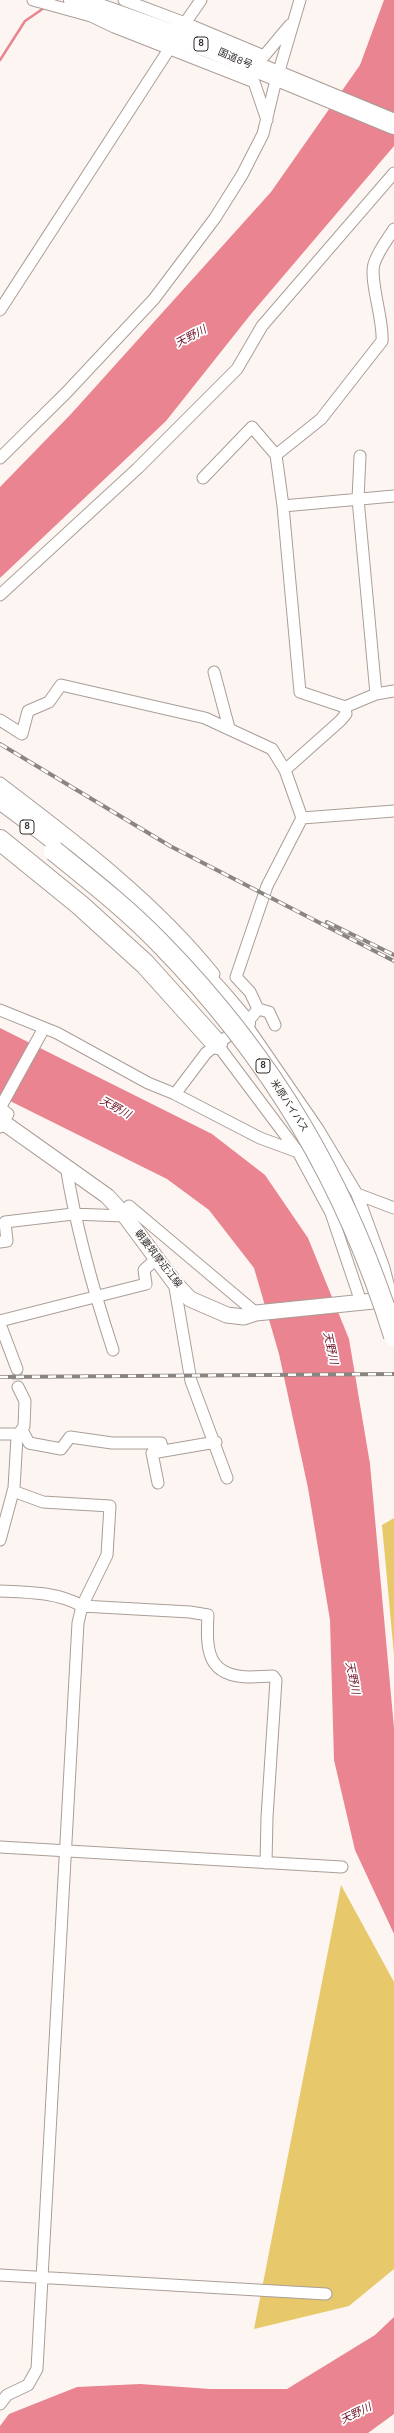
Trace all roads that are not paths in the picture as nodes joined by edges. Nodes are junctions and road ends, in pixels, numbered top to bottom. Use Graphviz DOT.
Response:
graph roads {
  1 [pos="33,0"];
  2 [pos="74,0"];
  3 [pos="201,0"];
  4 [pos="300,0"];
  5 [pos="118,14"];
  6 [pos="292,22"];
  7 [pos="185,23"];
  8 [pos="172,45"];
  9 [pos="280,78"];
  10 [pos="267,120"];
  11 [pos="394,124"];
  12 [pos="394,173"];
  13 [pos="394,229"];
  14 [pos="0,310"];
  15 [pos="276,455"];
  16 [pos="360,456"];
  17 [pos="0,458"];
  18 [pos="203,478"];
  19 [pos="394,496"];
  20 [pos="358,499"];
  21 [pos="283,506"];
  22 [pos="0,595"];
  23 [pos="214,672"];
  24 [pos="394,690"];
  25 [pos="376,694"];
  26 [pos="345,707"];
  27 [pos="0,720"];
  28 [pos="229,728"];
  29 [pos="285,770"];
  30 [pos="0,783"];
  31 [pos="0,799"];
  32 [pos="0,803"];
  33 [pos="394,811"];
  34 [pos="0,816"];
  35 [pos="302,818"];
  36 [pos="0,840"];
  37 [pos="54,850"];
  38 [pos="0,852"];
  39 [pos="258,1009"];
  40 [pos="0,1010"];
  41 [pos="247,1021"];
  42 [pos="275,1025"];
  43 [pos="41,1032"];
  44 [pos="214,1046"];
  45 [pos="175,1094"];
  46 [pos="0,1108"];
  47 [pos="1,1124"];
  48 [pos="298,1152"];
  49 [pos="66,1166"];
  50 [pos="357,1194"];
  51 [pos="394,1208"];
  52 [pos="73,1214"];
  53 [pos="124,1216"];
  54 [pos="0,1242"];
  55 [pos="157,1258"];
  56 [pos="174,1282"];
  57 [pos="95,1296"];
  58 [pos="393,1299"];
  59 [pos="354,1303"];
  60 [pos="260,1312"];
  61 [pos="0,1321"];
  62 [pos="0,1324"];
  63 [pos="394,1336"];
  64 [pos="113,1350"];
  65 [pos="17,1370"];
  66 [pos="18,1387"];
  67 [pos="20,1432"];
  68 [pos="0,1434"];
  69 [pos="216,1442"];
  70 [pos="163,1451"];
  71 [pos="227,1478"];
  72 [pos="158,1483"];
  73 [pos="13,1491"];
  74 [pos="0,1540"];
  75 [pos="0,1591"];
  76 [pos="82,1606"];
  77 [pos="0,1847"];
  78 [pos="65,1852"];
  79 [pos="266,1863"];
  80 [pos="342,1867"];
  81 [pos="0,2275"];
  82 [pos="42,2277"];
  83 [pos="326,2294"];
  84 [pos="0,2404"];
  1 -- 5 [label="street"];
  2 -- 5 [label="highway, 国道8号 / 8"];
  3 -- 7 [label="street"];
  4 -- 6 [label="street"];
  5 -- 7 [label="street"];
  5 -- 8 [label="street"];
  5 -- 9 [label="highway, 国道8号 / 8"];
  6 -- 7 [label="street"];
  6 -- 9 [label="street"];
  8 -- 10 [label="street"];
  8 -- 14 [label="street"];
  9 -- 10 [label="street"];
  9 -- 11 [label="highway, 国道8号 / 8"];
  10 -- 17 [label="street"];
  12 -- 22 [label="street"];
  13 -- 15 [label="street"];
  15 -- 18 [label="street"];
  15 -- 21 [label="street"];
  16 -- 20 [label="street"];
  19 -- 20 [label="street"];
  20 -- 21 [label="street"];
  20 -- 25 [label="street"];
  21 -- 26 [label="street"];
  23 -- 28 [label="street"];
  24 -- 25 [label="street"];
  25 -- 26 [label="street"];
  26 -- 29 [label="street"];
  27 -- 28 [label="street"];
  28 -- 29 [label="street"];
  29 -- 35 [label="street"];
  30 -- 41 [label="street"];
  31 -- 41 [label="highway"];
  32 -- 37 [label="highway, 米原バイパス / 8"];
  33 -- 35 [label="street"];
  34 -- 37 [label="highway, 米原バイパス / 8"];
  35 -- 39 [label="street"];
  36 -- 44 [label="highway"];
  37 -- 63 [label="highway, 米原バイパス / 8, bridge"];
  38 -- 44 [label="street"];
  39 -- 41 [label="street"];
  39 -- 42 [label="street"];
  40 -- 43 [label="street"];
  41 -- 44 [label="street"];
  41 -- 50 [label="street"];
  43 -- 45 [label="street"];
  43 -- 46 [label="street"];
  44 -- 45 [label="street"];
  44 -- 48 [label="street"];
  45 -- 48 [label="street"];
  46 -- 47 [label="street"];
  47 -- 49 [label="main road, 朝妻筑摩近江線"];
  48 -- 59 [label="street"];
  49 -- 52 [label="street"];
  49 -- 53 [label="main road, 朝妻筑摩近江線"];
  50 -- 51 [label="street"];
  50 -- 58 [label="street"];
  52 -- 53 [label="street"];
  52 -- 54 [label="street"];
  52 -- 57 [label="street"];
  53 -- 55 [label="main road, 朝妻筑摩近江線"];
  53 -- 60 [label="street"];
  55 -- 56 [label="main road, 朝妻筑摩近江線"];
  55 -- 57 [label="street"];
  56 -- 60 [label="main road, 朝妻筑摩近江線"];
  56 -- 69 [label="street"];
  57 -- 61 [label="street"];
  57 -- 64 [label="street"];
  58 -- 59 [label="main road, 朝妻筑摩近江線"];
  59 -- 60 [label="main road, 朝妻筑摩近江線"];
  62 -- 65 [label="street"];
  66 -- 67 [label="street"];
  67 -- 68 [label="street"];
  67 -- 70 [label="street"];
  67 -- 73 [label="street"];
  69 -- 70 [label="street"];
  69 -- 71 [label="street"];
  70 -- 72 [label="street"];
  73 -- 74 [label="street"];
  73 -- 76 [label="street"];
  75 -- 76 [label="street"];
  76 -- 78 [label="street"];
  76 -- 79 [label="street"];
  77 -- 78 [label="street"];
  78 -- 79 [label="street"];
  78 -- 82 [label="street"];
  79 -- 80 [label="street"];
  81 -- 82 [label="street"];
  82 -- 83 [label="street"];
  82 -- 84 [label="street"];
}
